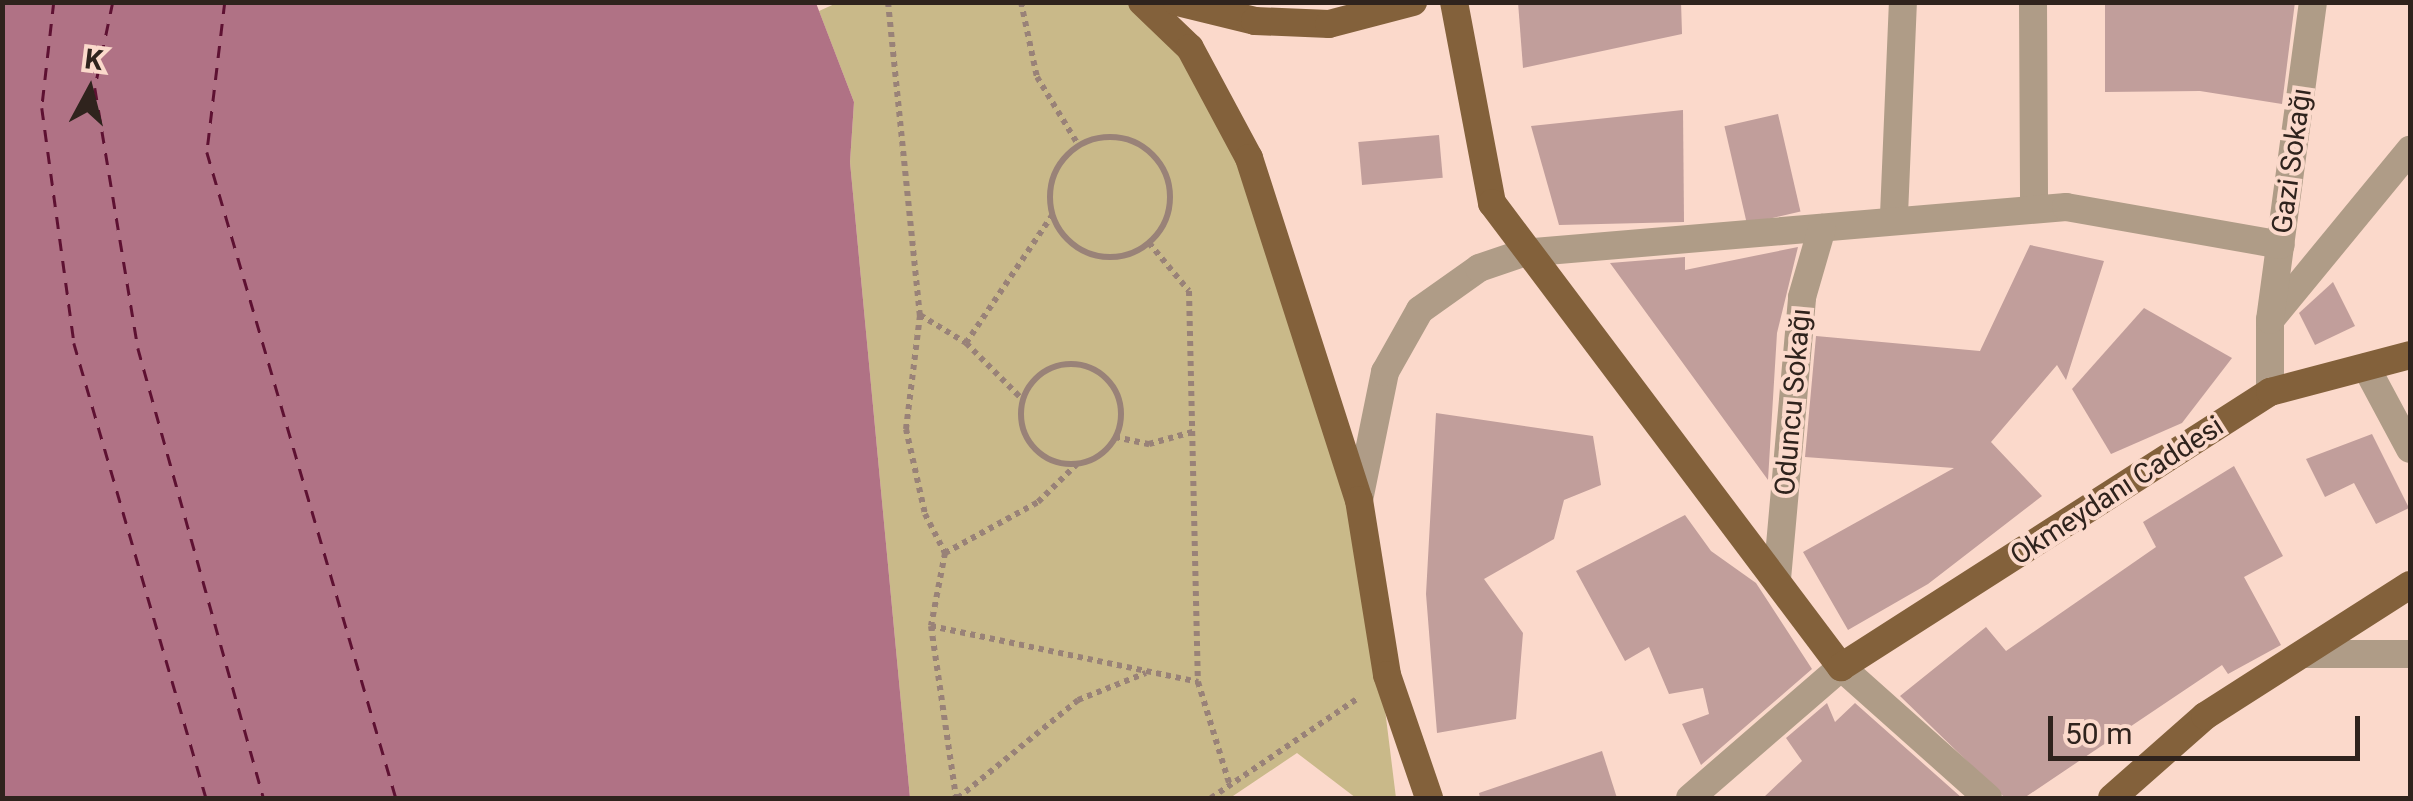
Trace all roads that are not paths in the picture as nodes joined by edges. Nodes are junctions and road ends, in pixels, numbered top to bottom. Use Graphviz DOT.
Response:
graph roads {
  1 [pos="1142,2"];
  2 [pos="1177,2"];
  3 [pos="1413,2"];
  4 [pos="1454,2"];
  5 [pos="1903,2"];
  6 [pos="2033,2"];
  7 [pos="2314,2"];
  8 [pos="2410,150"];
  9 [pos="2034,209"];
  10 [pos="1894,215"];
  11 [pos="1822,228"];
  12 [pos="2280,245"];
  13 [pos="1523,253"];
  14 [pos="2270,320"];
  15 [pos="2410,355"];
  16 [pos="2366,366"];
  17 [pos="2270,392"];
  18 [pos="2410,449"];
  19 [pos="1359,500"];
  20 [pos="1777,579"];
  21 [pos="2410,584"];
  22 [pos="2303,654"];
  23 [pos="2410,654"];
  24 [pos="1841,667"];
  25 [pos="1429,798"];
  26 [pos="1690,798"];
  27 [pos="1988,798"];
  28 [pos="2112,798"];
  1 -- 19 [label="main road"];
  2 -- 3 [label="main road"];
  4 -- 13 [label="main road"];
  5 -- 10 [label="street"];
  6 -- 9 [label="street"];
  7 -- 12 [label="street, Gazi Sokağı"];
  8 -- 14 [label="street"];
  9 -- 10 [label="street"];
  9 -- 12 [label="street"];
  10 -- 11 [label="street"];
  11 -- 13 [label="street"];
  11 -- 20 [label="street, Oduncu Sokağı"];
  12 -- 14 [label="street, Gazi Sokağı"];
  13 -- 19 [label="street"];
  13 -- 20 [label="main road"];
  14 -- 17 [label="street, Gazi Sokağı"];
  15 -- 16 [label="main road, Okmeydanı Caddesi"];
  16 -- 17 [label="main road, Okmeydanı Caddesi"];
  16 -- 18 [label="street"];
  17 -- 24 [label="main road, Okmeydanı Caddesi"];
  19 -- 25 [label="main road"];
  20 -- 24 [label="main road"];
  21 -- 22 [label="main road"];
  22 -- 23 [label="street"];
  22 -- 28 [label="main road"];
  24 -- 26 [label="street"];
  24 -- 27 [label="street"];
}
